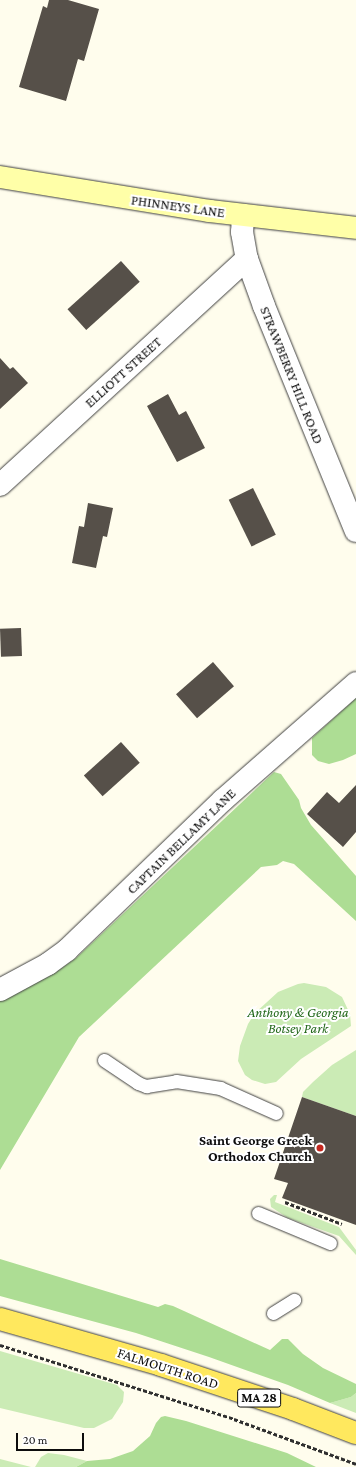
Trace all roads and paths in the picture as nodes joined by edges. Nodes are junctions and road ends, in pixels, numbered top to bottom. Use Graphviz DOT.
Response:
graph roads {
  1 [pos="0,177"];
  2 [pos="243,215"];
  3 [pos="356,228"];
  4 [pos="247,259"];
  5 [pos="0,485"];
  6 [pos="356,531"];
  7 [pos="356,683"];
  8 [pos="0,990"];
  9 [pos="104,1060"];
  10 [pos="276,1113"];
  11 [pos="278,1200"];
  12 [pos="258,1213"];
  13 [pos="342,1224"];
  14 [pos="330,1243"];
  15 [pos="294,1300"];
  16 [pos="273,1313"];
  17 [pos="0,1318"];
  18 [pos="0,1345"];
  19 [pos="356,1433"];
  20 [pos="356,1464"];
  1 -- 2 [label="main road, PHINNEYS LANE"];
  2 -- 3 [label="main road, PHINNEYS LANE"];
  2 -- 4 [label="street, STRAWBERRY HILL ROAD"];
  4 -- 5 [label="street, ELLIOTT STREET"];
  4 -- 6 [label="street, STRAWBERRY HILL ROAD"];
  7 -- 8 [label="street, CAPTAIN BELLAMY LANE"];
  9 -- 10 [label="lane"];
  11 -- 13 [label="path"];
  12 -- 14 [label="lane"];
  15 -- 16 [label="lane"];
  17 -- 19 [label="main road, FALMOUTH ROAD / MA 28"];
  18 -- 20 [label="path"];
}
